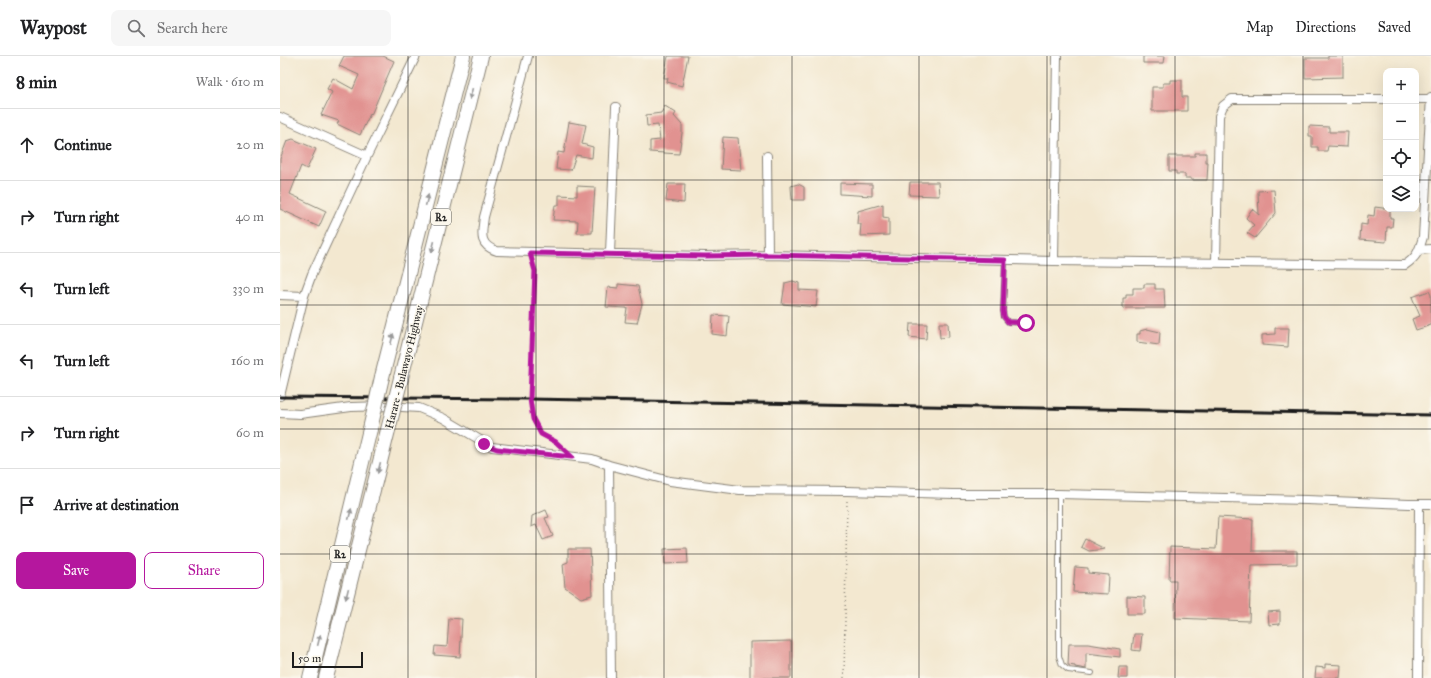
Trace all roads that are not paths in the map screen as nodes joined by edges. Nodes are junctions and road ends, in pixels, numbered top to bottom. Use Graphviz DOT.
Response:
graph roads {
  1 [pos="416,56"];
  2 [pos="463,56"];
  3 [pos="480,56"];
  4 [pos="528,56"];
  5 [pos="1057,56"];
  6 [pos="1431,98"];
  7 [pos="1383,99"];
  8 [pos="1419,99"];
  9 [pos="616,107"];
  10 [pos="280,117"];
  11 [pos="367,156"];
  12 [pos="767,156"];
  13 [pos="1431,249"];
  14 [pos="1419,250"];
  15 [pos="610,253"];
  16 [pos="768,255"];
  17 [pos="1005,260"];
  18 [pos="1054,261"];
  19 [pos="1216,262"];
  20 [pos="280,295"];
  21 [pos="304,296"];
  22 [pos="1026,323"];
  23 [pos="280,396"];
  24 [pos="280,413"];
  25 [pos="609,465"];
  26 [pos="1059,494"];
  27 [pos="1419,504"];
  28 [pos="1431,504"];
  29 [pos="1092,672"];
  30 [pos="310,678"];
  31 [pos="326,678"];
  32 [pos="611,678"];
  33 [pos="1418,678"];
  1 -- 11 [label="street"];
  30 -- 2 [label="highway, Harare - Bulawayo Highway / R2, one-way, bridge"];
  3 -- 31 [label="highway, Harare - Bulawayo Highway / R2, one-way, bridge"];
  4 -- 15 [label="street"];
  5 -- 18 [label="street"];
  6 -- 8 [label="street"];
  6 -- 14 [label="street"];
  7 -- 19 [label="street"];
  9 -- 15 [label="street"];
  10 -- 11 [label="street"];
  11 -- 21 [label="street"];
  12 -- 16 [label="street"];
  13 -- 14 [label="street"];
  14 -- 19 [label="street"];
  15 -- 16 [label="street"];
  16 -- 17 [label="street"];
  17 -- 18 [label="street"];
  17 -- 22 [label="lane"];
  18 -- 19 [label="street"];
  20 -- 21 [label="street"];
  21 -- 23 [label="street"];
  24 -- 25 [label="street"];
  25 -- 26 [label="street"];
  25 -- 32 [label="street"];
  26 -- 27 [label="street"];
  26 -- 29 [label="lane"];
  27 -- 28 [label="street"];
  27 -- 33 [label="street"];
}
